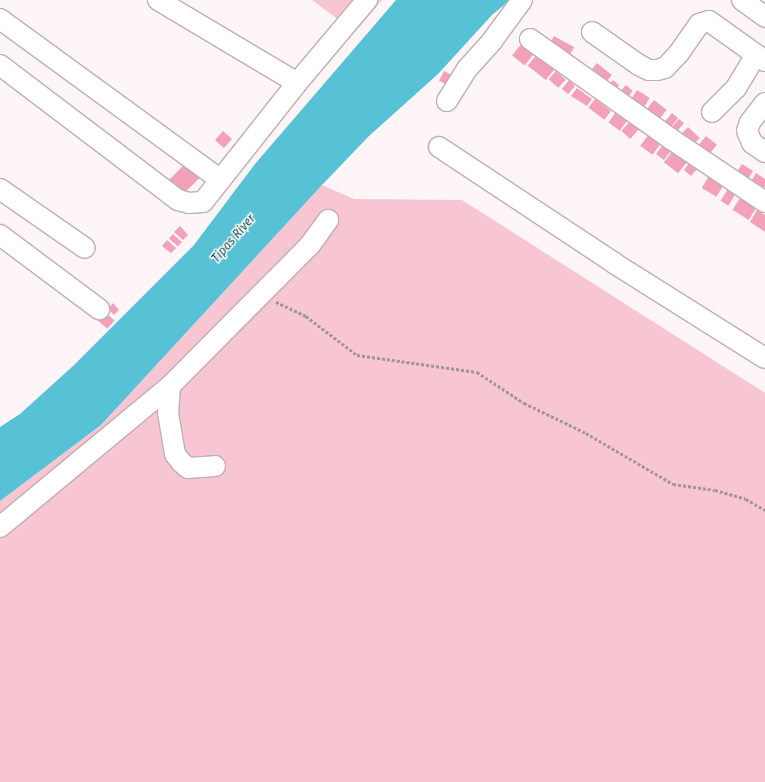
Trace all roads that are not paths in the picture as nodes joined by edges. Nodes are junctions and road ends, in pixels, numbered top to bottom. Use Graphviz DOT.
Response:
graph roads {
  1 [pos="158,0"];
  2 [pos="367,0"];
  3 [pos="522,0"];
  4 [pos="742,0"];
  5 [pos="765,17"];
  6 [pos="0,19"];
  7 [pos="592,32"];
  8 [pos="530,38"];
  9 [pos="761,58"];
  10 [pos="0,65"];
  11 [pos="297,83"];
  12 [pos="447,101"];
  13 [pos="765,103"];
  14 [pos="712,112"];
  15 [pos="439,147"];
  16 [pos="765,152"];
  17 [pos="221,180"];
  18 [pos="0,189"];
  19 [pos="765,202"];
  20 [pos="328,220"];
  21 [pos="0,235"];
  22 [pos="85,248"];
  23 [pos="99,309"];
  24 [pos="765,358"];
  25 [pos="170,386"];
  26 [pos="215,466"];
  27 [pos="0,527"];
  1 -- 11 [label="street"];
  2 -- 11 [label="street"];
  3 -- 12 [label="street"];
  4 -- 5 [label="street"];
  6 -- 17 [label="street"];
  7 -- 9 [label="street"];
  8 -- 19 [label="street"];
  9 -- 14 [label="street"];
  10 -- 17 [label="street"];
  11 -- 17 [label="street"];
  13 -- 16 [label="street"];
  15 -- 24 [label="street"];
  18 -- 22 [label="street"];
  20 -- 25 [label="street"];
  21 -- 23 [label="street"];
  25 -- 26 [label="street"];
  25 -- 27 [label="street"];
}
